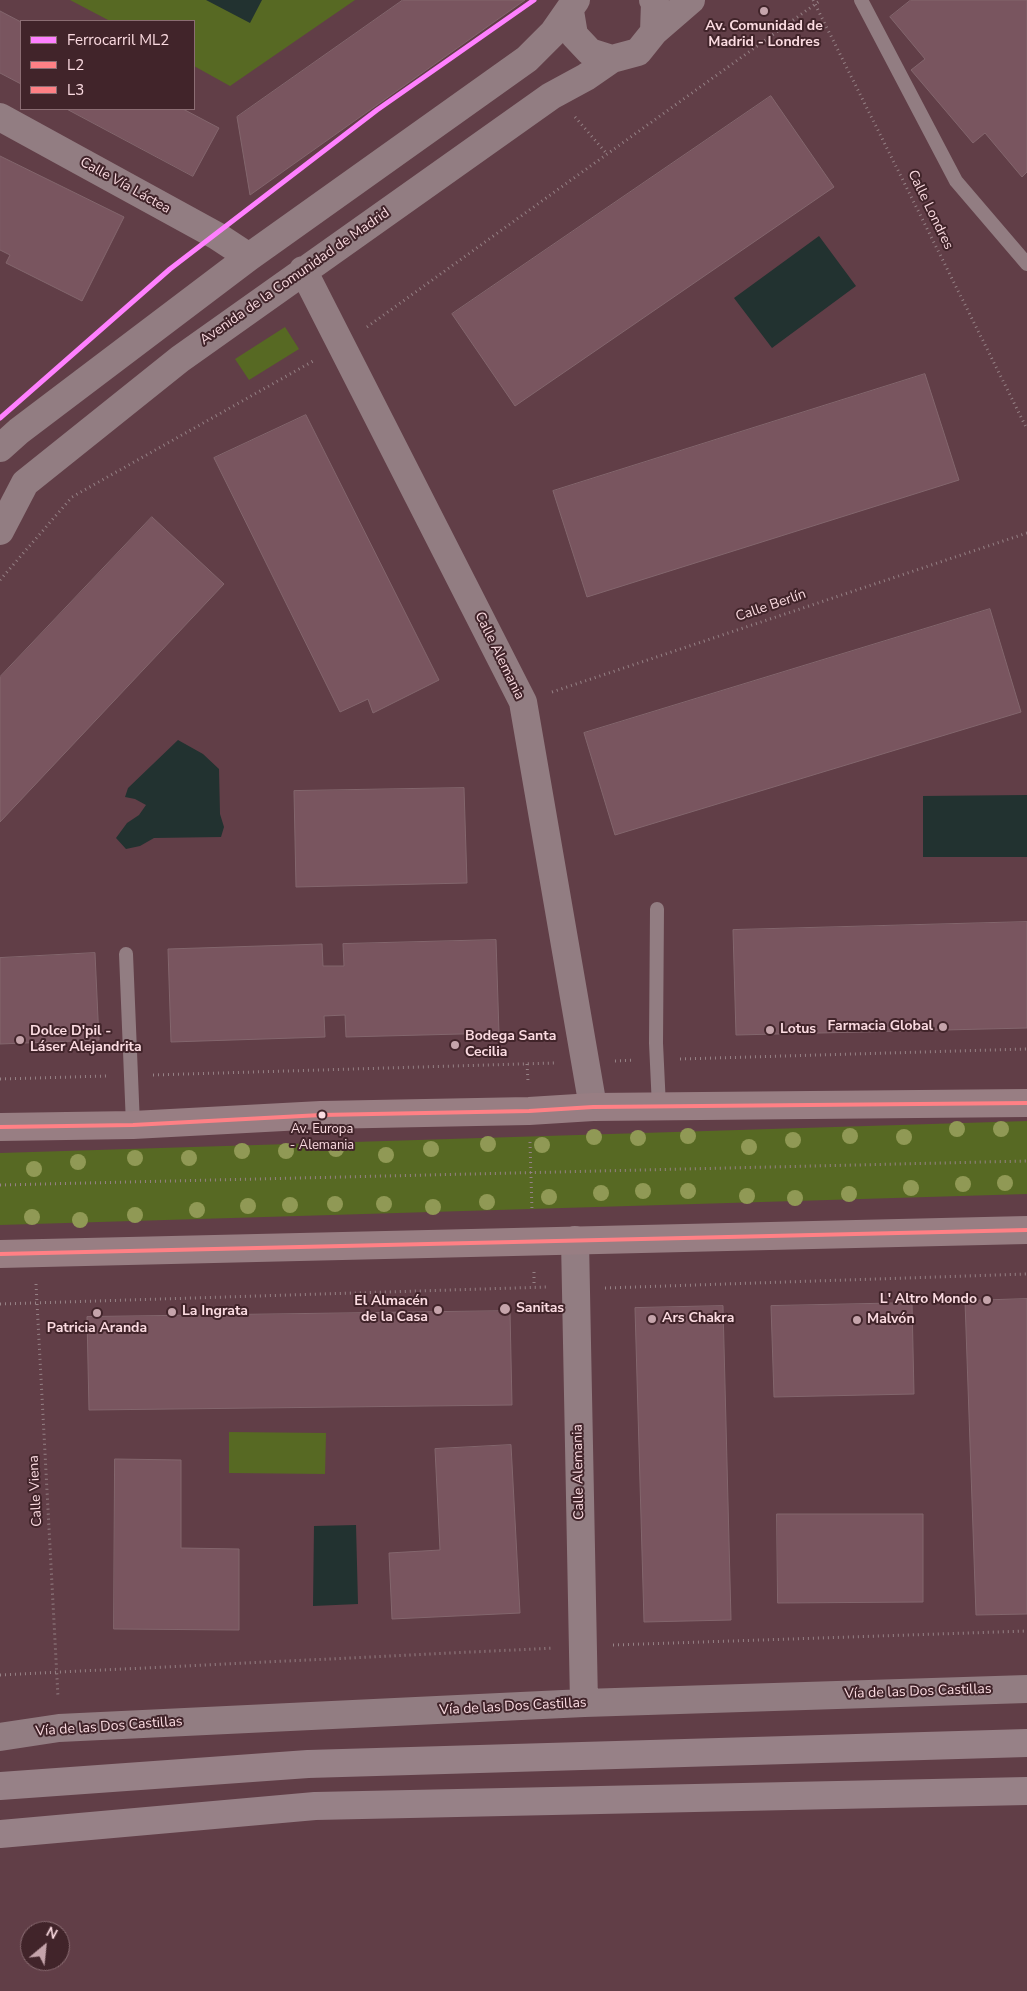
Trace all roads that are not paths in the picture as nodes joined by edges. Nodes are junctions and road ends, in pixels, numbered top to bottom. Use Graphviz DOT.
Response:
graph roads {
  1 [pos="653,0"];
  2 [pos="691,0"];
  3 [pos="861,0"];
  4 [pos="573,6"];
  5 [pos="654,32"];
  6 [pos="612,59"];
  7 [pos="0,117"];
  8 [pos="249,257"];
  9 [pos="1027,264"];
  10 [pos="303,270"];
  11 [pos="0,448"];
  12 [pos="1,522"];
  13 [pos="657,909"];
  14 [pos="126,954"];
  15 [pos="1027,1102"];
  16 [pos="659,1107"];
  17 [pos="593,1108"];
  18 [pos="133,1125"];
  19 [pos="0,1127"];
  20 [pos="1027,1230"];
  21 [pos="575,1240"];
  22 [pos="0,1254"];
  23 [pos="1027,1689"];
  24 [pos="584,1703"];
  25 [pos="0,1737"];
  26 [pos="1027,1743"];
  27 [pos="0,1786"];
  28 [pos="1027,1791"];
  29 [pos="0,1834"];
  1 -- 5 [label="street"];
  2 -- 5 [label="street"];
  3 -- 9 [label="lane"];
  4 -- 6 [label="street"];
  4 -- 8 [label="street"];
  5 -- 6 [label="street, Avenida de la Comunidad de Madrid"];
  6 -- 10 [label="street, Avenida de la Comunidad de Madrid"];
  7 -- 8 [label="street, Calle Vía Láctea"];
  8 -- 11 [label="street"];
  10 -- 12 [label="street, Avenida de la Comunidad de Madrid"];
  10 -- 17 [label="street, Calle Alemania"];
  13 -- 16 [label="lane"];
  14 -- 18 [label="lane"];
  15 -- 16 [label="street"];
  16 -- 17 [label="street"];
  17 -- 18 [label="street"];
  18 -- 19 [label="street"];
  20 -- 21 [label="street"];
  21 -- 22 [label="street"];
  21 -- 24 [label="street, Calle Alemania"];
  23 -- 24 [label="street, Vía de las Dos Castillas"];
  24 -- 25 [label="street, Vía de las Dos Castillas"];
  26 -- 27 [label="highway"];
  28 -- 29 [label="highway"];
}
